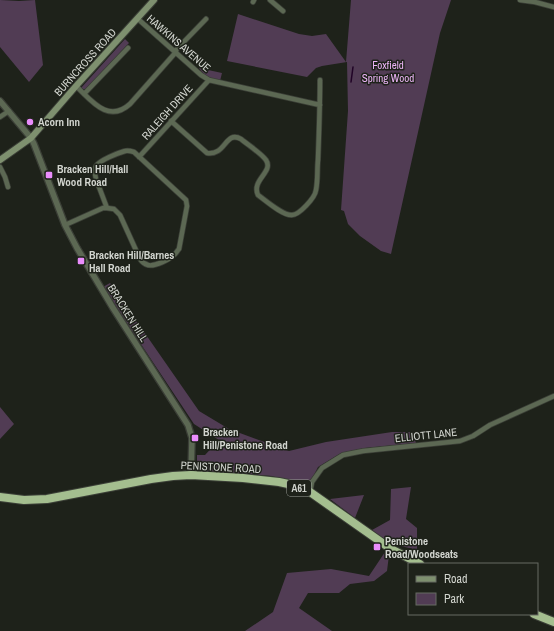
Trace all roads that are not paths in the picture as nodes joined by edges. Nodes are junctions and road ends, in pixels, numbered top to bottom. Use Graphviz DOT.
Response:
graph roads {
  1 [pos="154,0"];
  2 [pos="270,0"];
  3 [pos="520,0"];
  4 [pos="554,7"];
  5 [pos="283,11"];
  6 [pos="138,19"];
  7 [pos="206,19"];
  8 [pos="128,48"];
  9 [pos="175,52"];
  10 [pos="209,80"];
  11 [pos="320,80"];
  12 [pos="76,86"];
  13 [pos="84,94"];
  14 [pos="0,101"];
  15 [pos="320,105"];
  16 [pos="9,111"];
  17 [pos="0,117"];
  18 [pos="171,121"];
  19 [pos="31,138"];
  20 [pos="139,157"];
  21 [pos="0,160"];
  22 [pos="0,167"];
  23 [pos="8,187"];
  24 [pos="107,208"];
  25 [pos="65,225"];
  26 [pos="554,396"];
  27 [pos="191,475"];
  28 [pos="310,492"];
  29 [pos="0,496"];
  30 [pos="418,563"];
  31 [pos="536,615"];
  32 [pos="554,622"];
  1 -- 6 [label="main road, BURNCROSS ROAD"];
  2 -- 5 [label="street"];
  3 -- 4 [label="street"];
  6 -- 9 [label="street, HAWKINS AVENUE"];
  6 -- 12 [label="main road, BURNCROSS ROAD"];
  7 -- 9 [label="street"];
  8 -- 13 [label="street"];
  9 -- 10 [label="street, HAWKINS AVENUE"];
  9 -- 13 [label="street"];
  10 -- 15 [label="street"];
  10 -- 18 [label="street, RALEIGH DRIVE"];
  11 -- 15 [label="street"];
  12 -- 13 [label="street"];
  12 -- 19 [label="main road, BURNCROSS ROAD"];
  14 -- 16 [label="street, BRACKEN HILL"];
  15 -- 18 [label="street"];
  16 -- 17 [label="street"];
  16 -- 19 [label="street, BRACKEN HILL"];
  18 -- 20 [label="street, RALEIGH DRIVE"];
  19 -- 21 [label="main road, BURNCROSS ROAD"];
  19 -- 25 [label="street, BRACKEN HILL"];
  20 -- 24 [label="street"];
  20 -- 24 [label="street"];
  22 -- 23 [label="street"];
  24 -- 25 [label="street"];
  25 -- 27 [label="street, BRACKEN HILL"];
  26 -- 28 [label="street, ELLIOTT LANE"];
  27 -- 28 [label="highway, PENISTONE ROAD / A61"];
  27 -- 29 [label="highway, PENISTONE ROAD / A61"];
  28 -- 30 [label="highway, PENISTONE ROAD / A61"];
  31 -- 32 [label="highway"];
}
